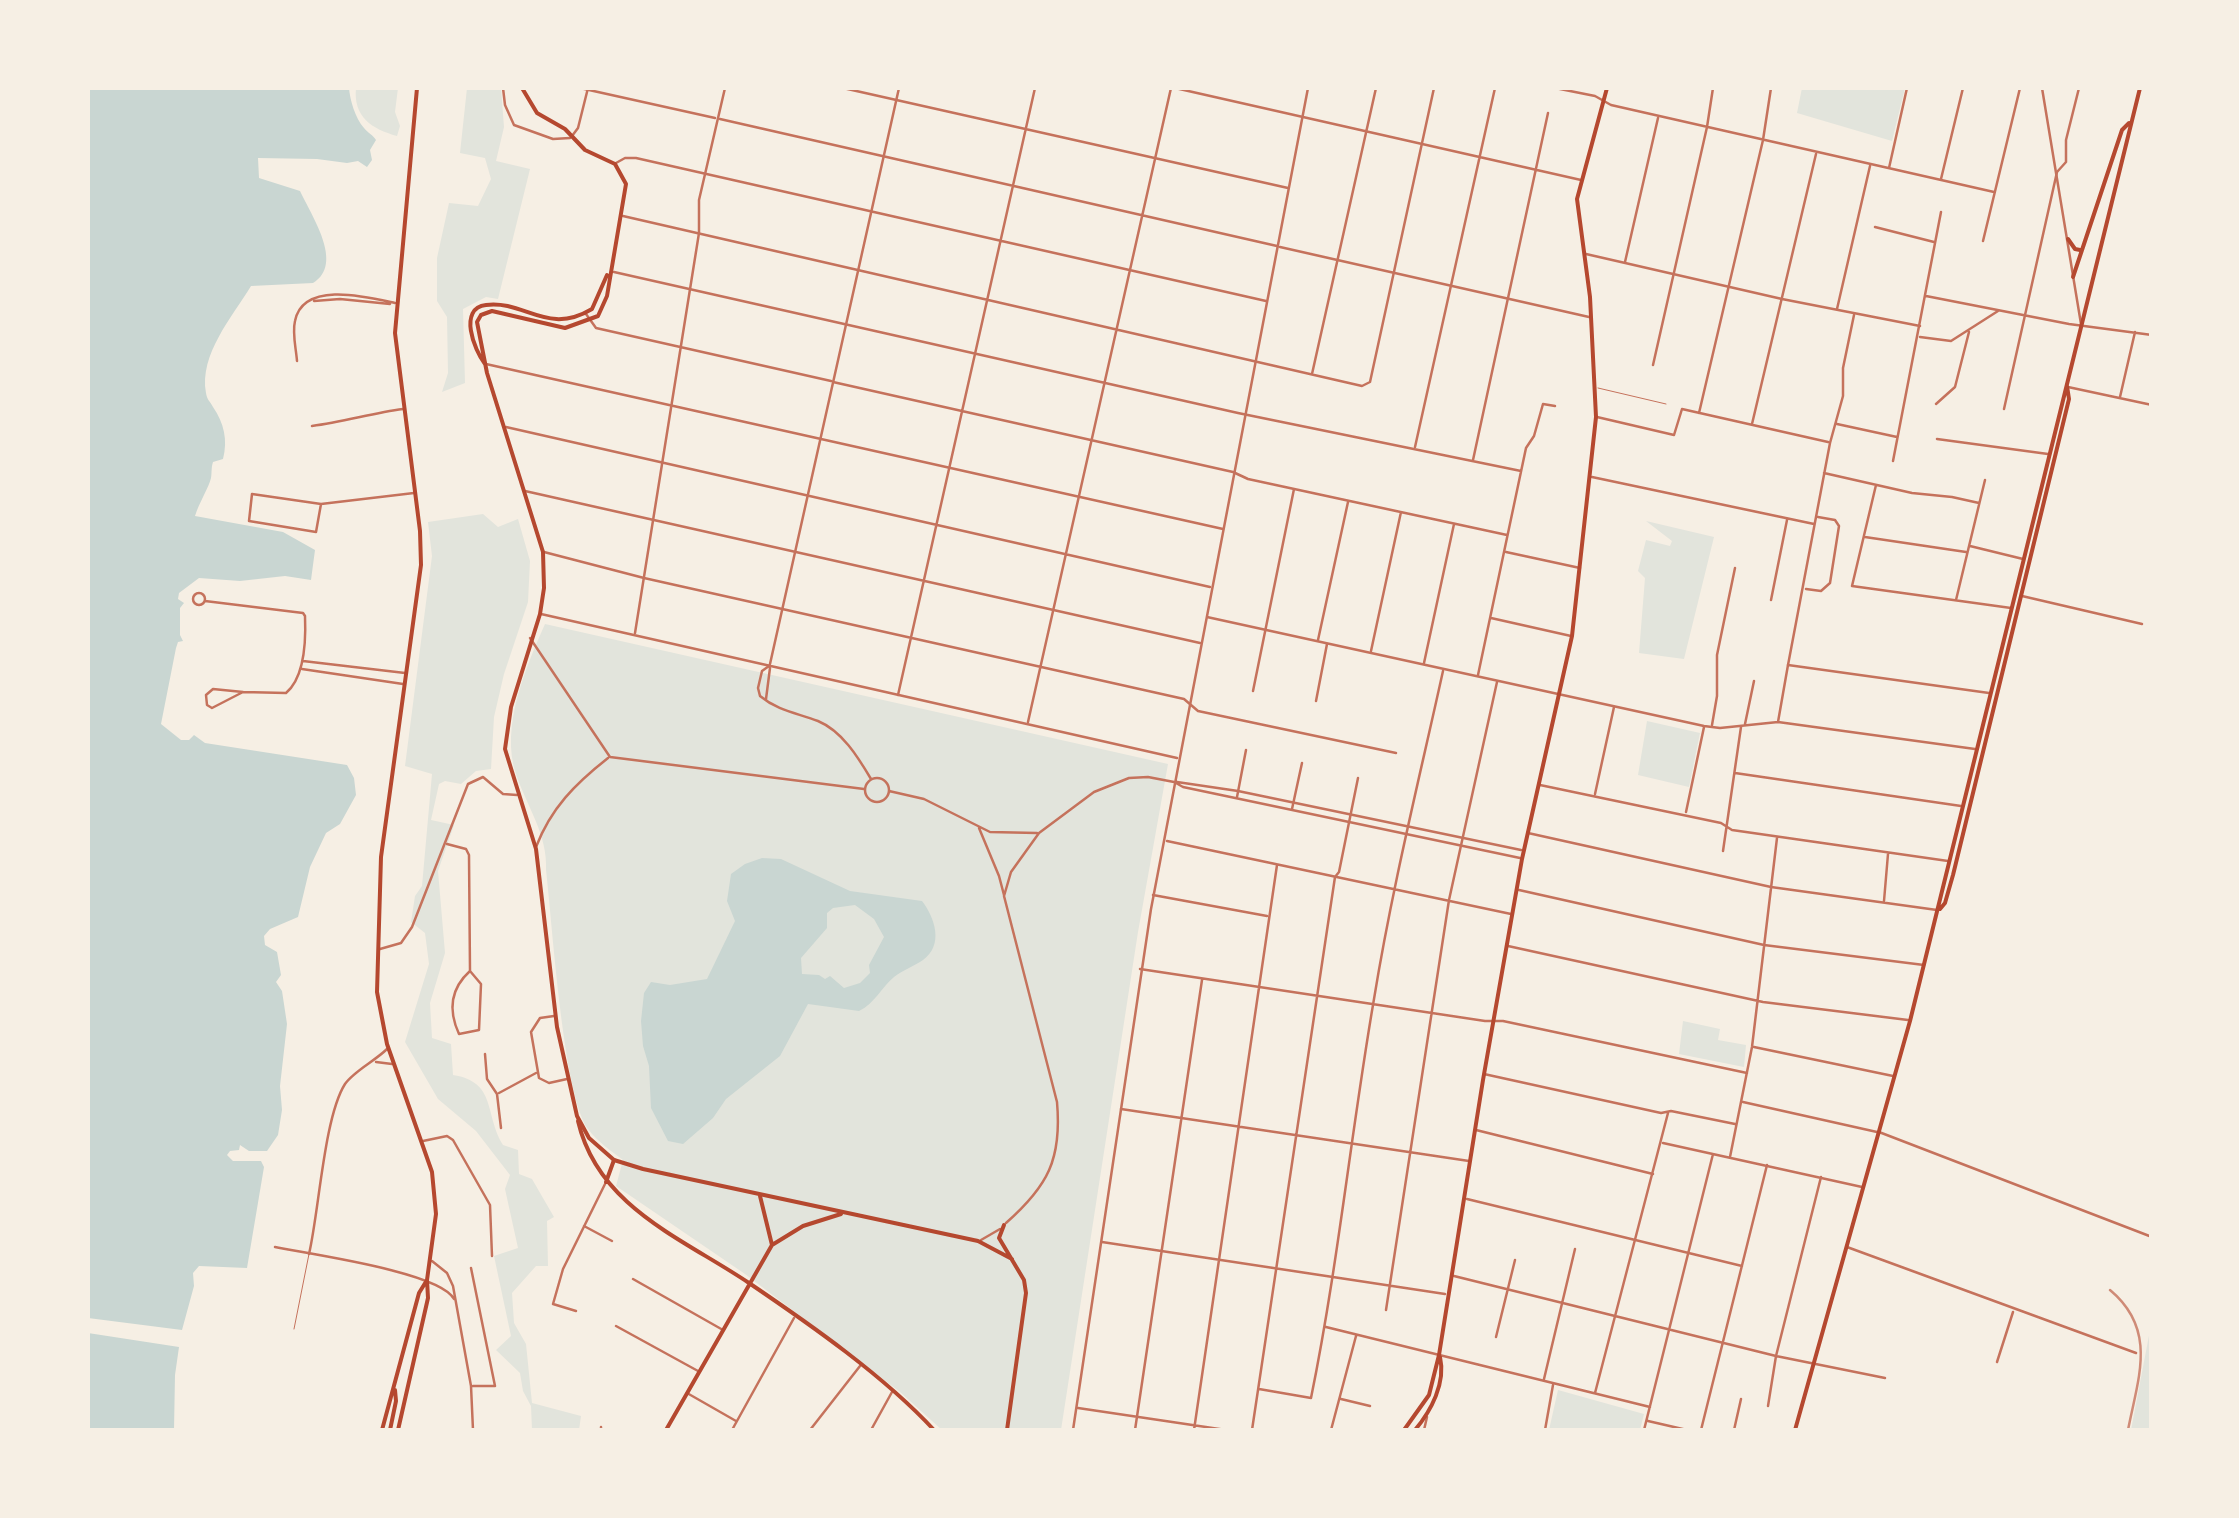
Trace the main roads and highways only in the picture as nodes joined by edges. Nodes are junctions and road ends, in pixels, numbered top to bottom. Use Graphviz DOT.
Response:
graph roads {
  1 [pos="417,88"];
  2 [pos="522,88"];
  3 [pos="1607,88"];
  4 [pos="2140,88"];
  5 [pos="2132,119"];
  6 [pos="2068,239"];
  7 [pos="2080,250"];
  8 [pos="610,270"];
  9 [pos="2073,276"];
  10 [pos="485,364"];
  11 [pos="2067,386"];
  12 [pos="1938,910"];
  13 [pos="577,1116"];
  14 [pos="614,1160"];
  15 [pos="606,1182"];
  16 [pos="760,1196"];
  17 [pos="842,1214"];
  18 [pos="1004,1225"];
  19 [pos="772,1245"];
  20 [pos="1012,1259"];
  21 [pos="427,1280"];
  22 [pos="749,1284"];
  23 [pos="1440,1355"];
  24 [pos="394,1386"];
  25 [pos="382,1430"];
  26 [pos="390,1430"];
  27 [pos="398,1430"];
  28 [pos="666,1430"];
  29 [pos="934,1430"];
  30 [pos="1007,1430"];
  31 [pos="1404,1430"];
  32 [pos="1415,1430"];
  33 [pos="1795,1430"];
  1 -- 21 [label="main road"];
  2 -- 8 [label="main road"];
  3 -- 23 [label="main road"];
  4 -- 5 [label="main road"];
  5 -- 7 [label="main road"];
  5 -- 11 [label="main road"];
  6 -- 7 [label="main road"];
  7 -- 9 [label="main road"];
  8 -- 10 [label="main road"];
  8 -- 10 [label="main road"];
  10 -- 13 [label="main road"];
  11 -- 12 [label="main road"];
  11 -- 12 [label="main road"];
  12 -- 33 [label="main road"];
  13 -- 14 [label="main road"];
  13 -- 15 [label="main road"];
  14 -- 15 [label="main road"];
  14 -- 16 [label="main road"];
  15 -- 22 [label="main road"];
  16 -- 17 [label="main road"];
  16 -- 19 [label="main road"];
  17 -- 19 [label="main road"];
  17 -- 20 [label="main road"];
  18 -- 20 [label="main road"];
  19 -- 22 [label="main road"];
  20 -- 30 [label="main road"];
  21 -- 24 [label="main road"];
  21 -- 27 [label="main road"];
  22 -- 28 [label="main road"];
  22 -- 29 [label="main road"];
  23 -- 31 [label="main road"];
  23 -- 32 [label="main road"];
  24 -- 25 [label="main road"];
  24 -- 26 [label="main road"];
}
